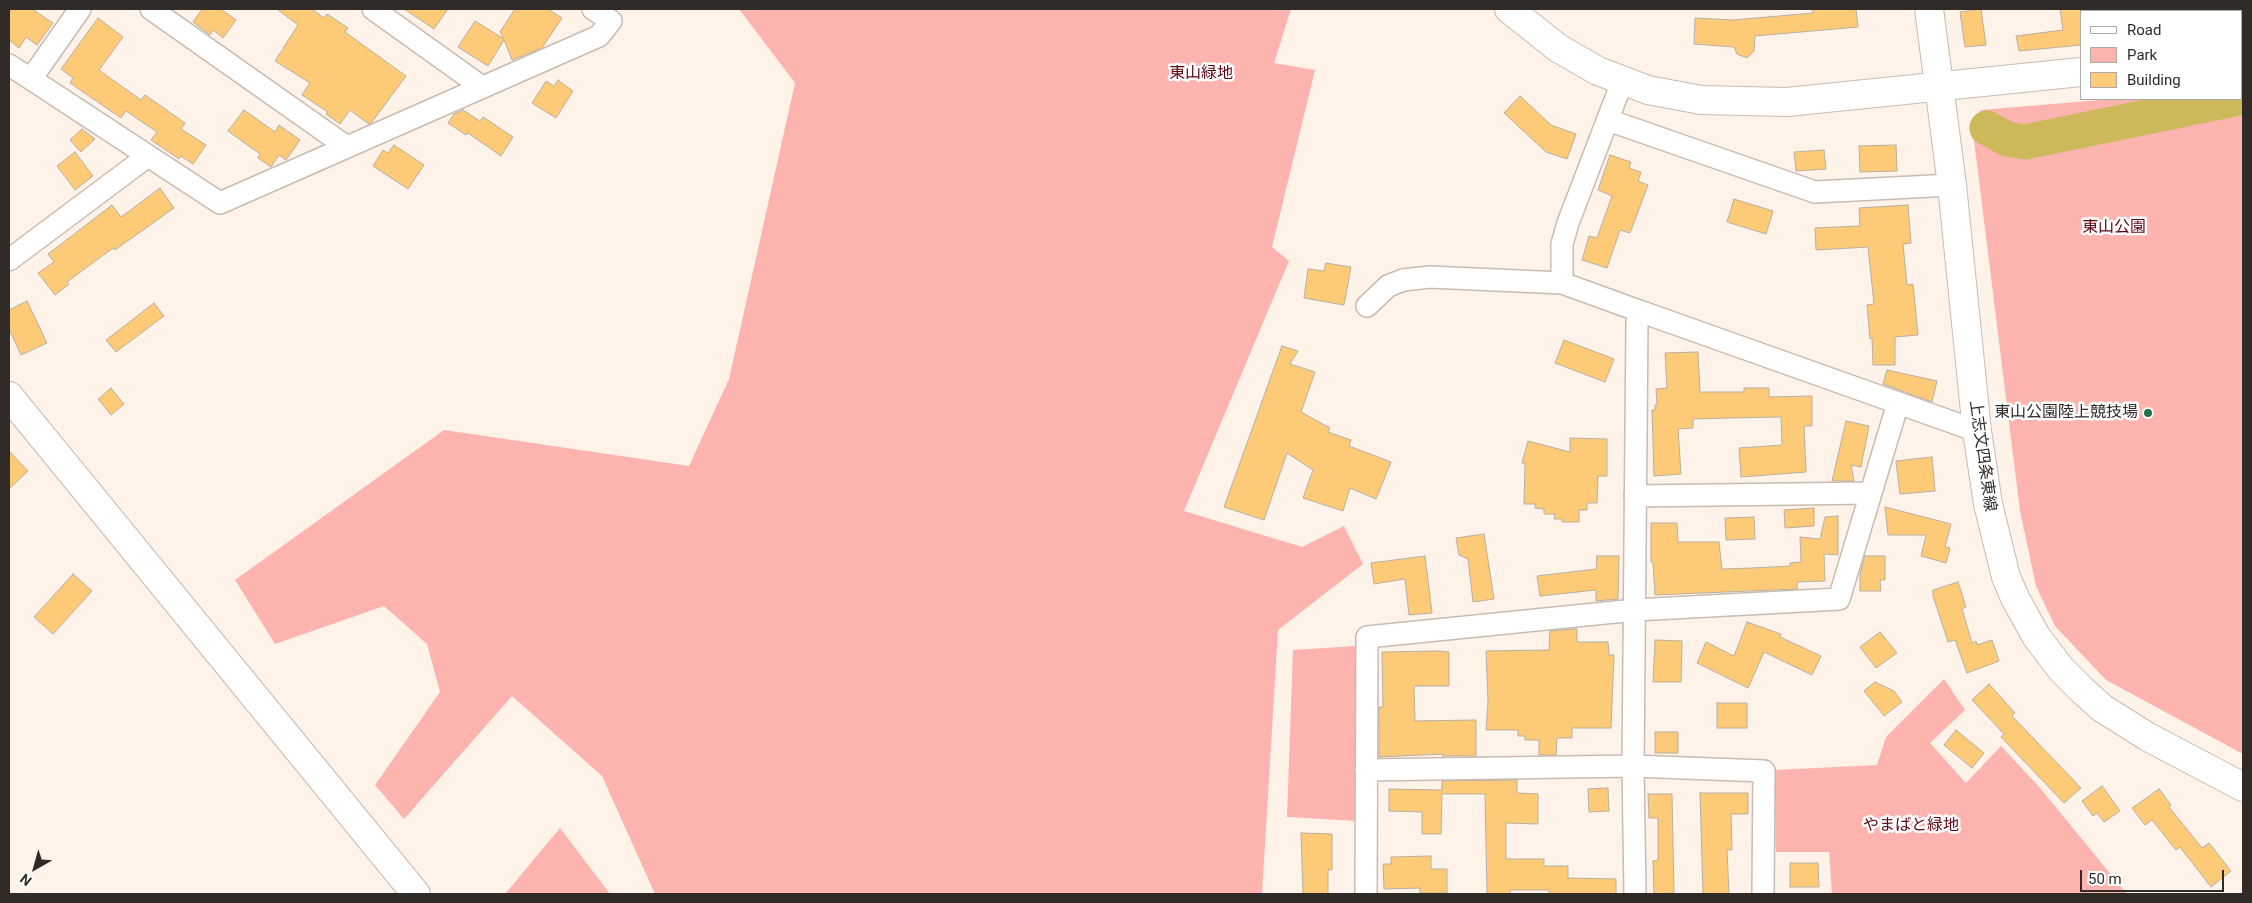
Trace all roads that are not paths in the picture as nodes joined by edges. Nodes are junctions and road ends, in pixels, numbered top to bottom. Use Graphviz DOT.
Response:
graph roads {
  1 [pos="80,9"];
  2 [pos="151,9"];
  3 [pos="373,9"];
  4 [pos="593,9"];
  5 [pos="1509,9"];
  6 [pos="1929,9"];
  7 [pos="9,65"];
  8 [pos="2080,72"];
  9 [pos="31,79"];
  10 [pos="1622,82"];
  11 [pos="1941,86"];
  12 [pos="482,87"];
  13 [pos="1608,120"];
  14 [pos="347,147"];
  15 [pos="148,156"];
  16 [pos="1952,185"];
  17 [pos="9,260"];
  18 [pos="1562,283"];
  19 [pos="1366,306"];
  20 [pos="1642,312"];
  21 [pos="11,402"];
  22 [pos="1898,403"];
  23 [pos="1977,431"];
  24 [pos="1871,493"];
  25 [pos="1635,496"];
  26 [pos="1635,610"];
  27 [pos="1633,766"];
  28 [pos="1366,770"];
  29 [pos="2243,787"];
  30 [pos="416,894"];
  31 [pos="1366,894"];
  32 [pos="1635,894"];
  33 [pos="1763,894"];
  1 -- 9 [label="street"];
  2 -- 14 [label="street"];
  3 -- 12 [label="street"];
  4 -- 12 [label="street"];
  5 -- 10 [label="street"];
  6 -- 11 [label="street, 上志文四条東線"];
  7 -- 9 [label="street"];
  8 -- 11 [label="street"];
  9 -- 15 [label="street"];
  10 -- 11 [label="street"];
  10 -- 13 [label="street"];
  11 -- 16 [label="street, 上志文四条東線"];
  12 -- 14 [label="street"];
  13 -- 16 [label="street"];
  13 -- 18 [label="street"];
  14 -- 15 [label="street"];
  15 -- 17 [label="street"];
  16 -- 23 [label="street, 上志文四条東線"];
  18 -- 19 [label="street"];
  18 -- 20 [label="street"];
  20 -- 22 [label="street"];
  20 -- 25 [label="street"];
  21 -- 30 [label="street"];
  22 -- 23 [label="street"];
  22 -- 24 [label="street"];
  23 -- 29 [label="street, 上志文四条東線"];
  24 -- 25 [label="street"];
  24 -- 26 [label="street"];
  25 -- 26 [label="street"];
  26 -- 27 [label="street"];
  26 -- 28 [label="street"];
  27 -- 28 [label="street"];
  27 -- 32 [label="street"];
  27 -- 33 [label="street"];
  28 -- 31 [label="street"];
}
